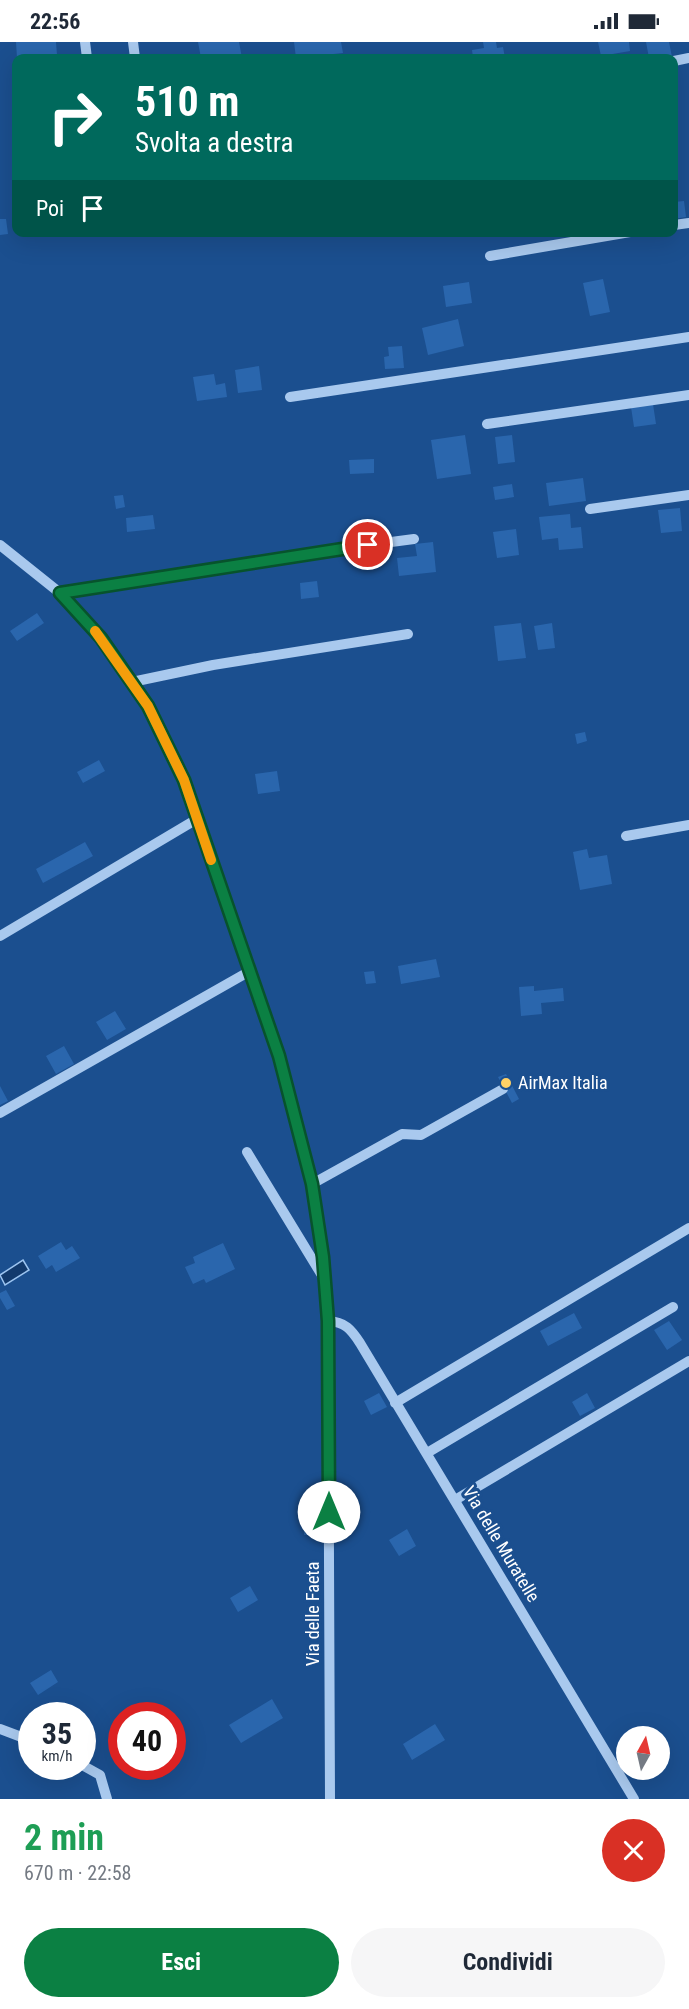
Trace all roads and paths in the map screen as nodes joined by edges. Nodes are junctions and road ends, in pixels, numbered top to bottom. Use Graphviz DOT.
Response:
graph roads {
  1 [pos="601,237"];
  2 [pos="490,256"];
  3 [pos="689,337"];
  4 [pos="689,395"];
  5 [pos="290,398"];
  6 [pos="487,424"];
  7 [pos="689,495"];
  8 [pos="590,508"];
  9 [pos="414,538"];
  10 [pos="0,545"];
  11 [pos="60,593"];
  12 [pos="408,634"];
  13 [pos="132,682"];
  14 [pos="197,819"];
  15 [pos="689,825"];
  16 [pos="626,836"];
  17 [pos="0,936"];
  18 [pos="250,971"];
  19 [pos="503,1089"];
  20 [pos="0,1113"];
  21 [pos="247,1152"];
  22 [pos="312,1184"];
  23 [pos="689,1228"];
  24 [pos="325,1281"];
  25 [pos="673,1306"];
  26 [pos="328,1321"];
  27 [pos="689,1361"];
  28 [pos="396,1403"];
  29 [pos="427,1453"];
  30 [pos="455,1500"];
  31 [pos="0,1729"];
  32 [pos="18,1736"];
  33 [pos="96,1773"];
  34 [pos="107,1799"];
  35 [pos="330,1799"];
  36 [pos="633,1799"];
  1 -- 2 [label="street"];
  3 -- 5 [label="street"];
  4 -- 6 [label="street"];
  7 -- 8 [label="street"];
  9 -- 11 [label="street"];
  10 -- 11 [label="street, Via delle Faeta"];
  11 -- 13 [label="street, Via delle Faeta"];
  12 -- 13 [label="street"];
  13 -- 14 [label="street, Via delle Faeta"];
  14 -- 17 [label="street"];
  14 -- 18 [label="street, Via delle Faeta"];
  15 -- 16 [label="street"];
  18 -- 20 [label="street"];
  18 -- 22 [label="street, Via delle Faeta"];
  19 -- 22 [label="street"];
  21 -- 24 [label="street"];
  22 -- 24 [label="street, Via delle Faeta"];
  23 -- 28 [label="street"];
  24 -- 26 [label="street, Via delle Faeta"];
  25 -- 29 [label="street"];
  26 -- 28 [label="street, Via delle Muratelle"];
  26 -- 35 [label="street, Via delle Faeta"];
  27 -- 30 [label="street"];
  28 -- 29 [label="street, Via delle Muratelle"];
  29 -- 30 [label="street, Via delle Muratelle"];
  30 -- 36 [label="street, Via delle Muratelle"];
  31 -- 32 [label="street"];
  33 -- 34 [label="street"];
}
